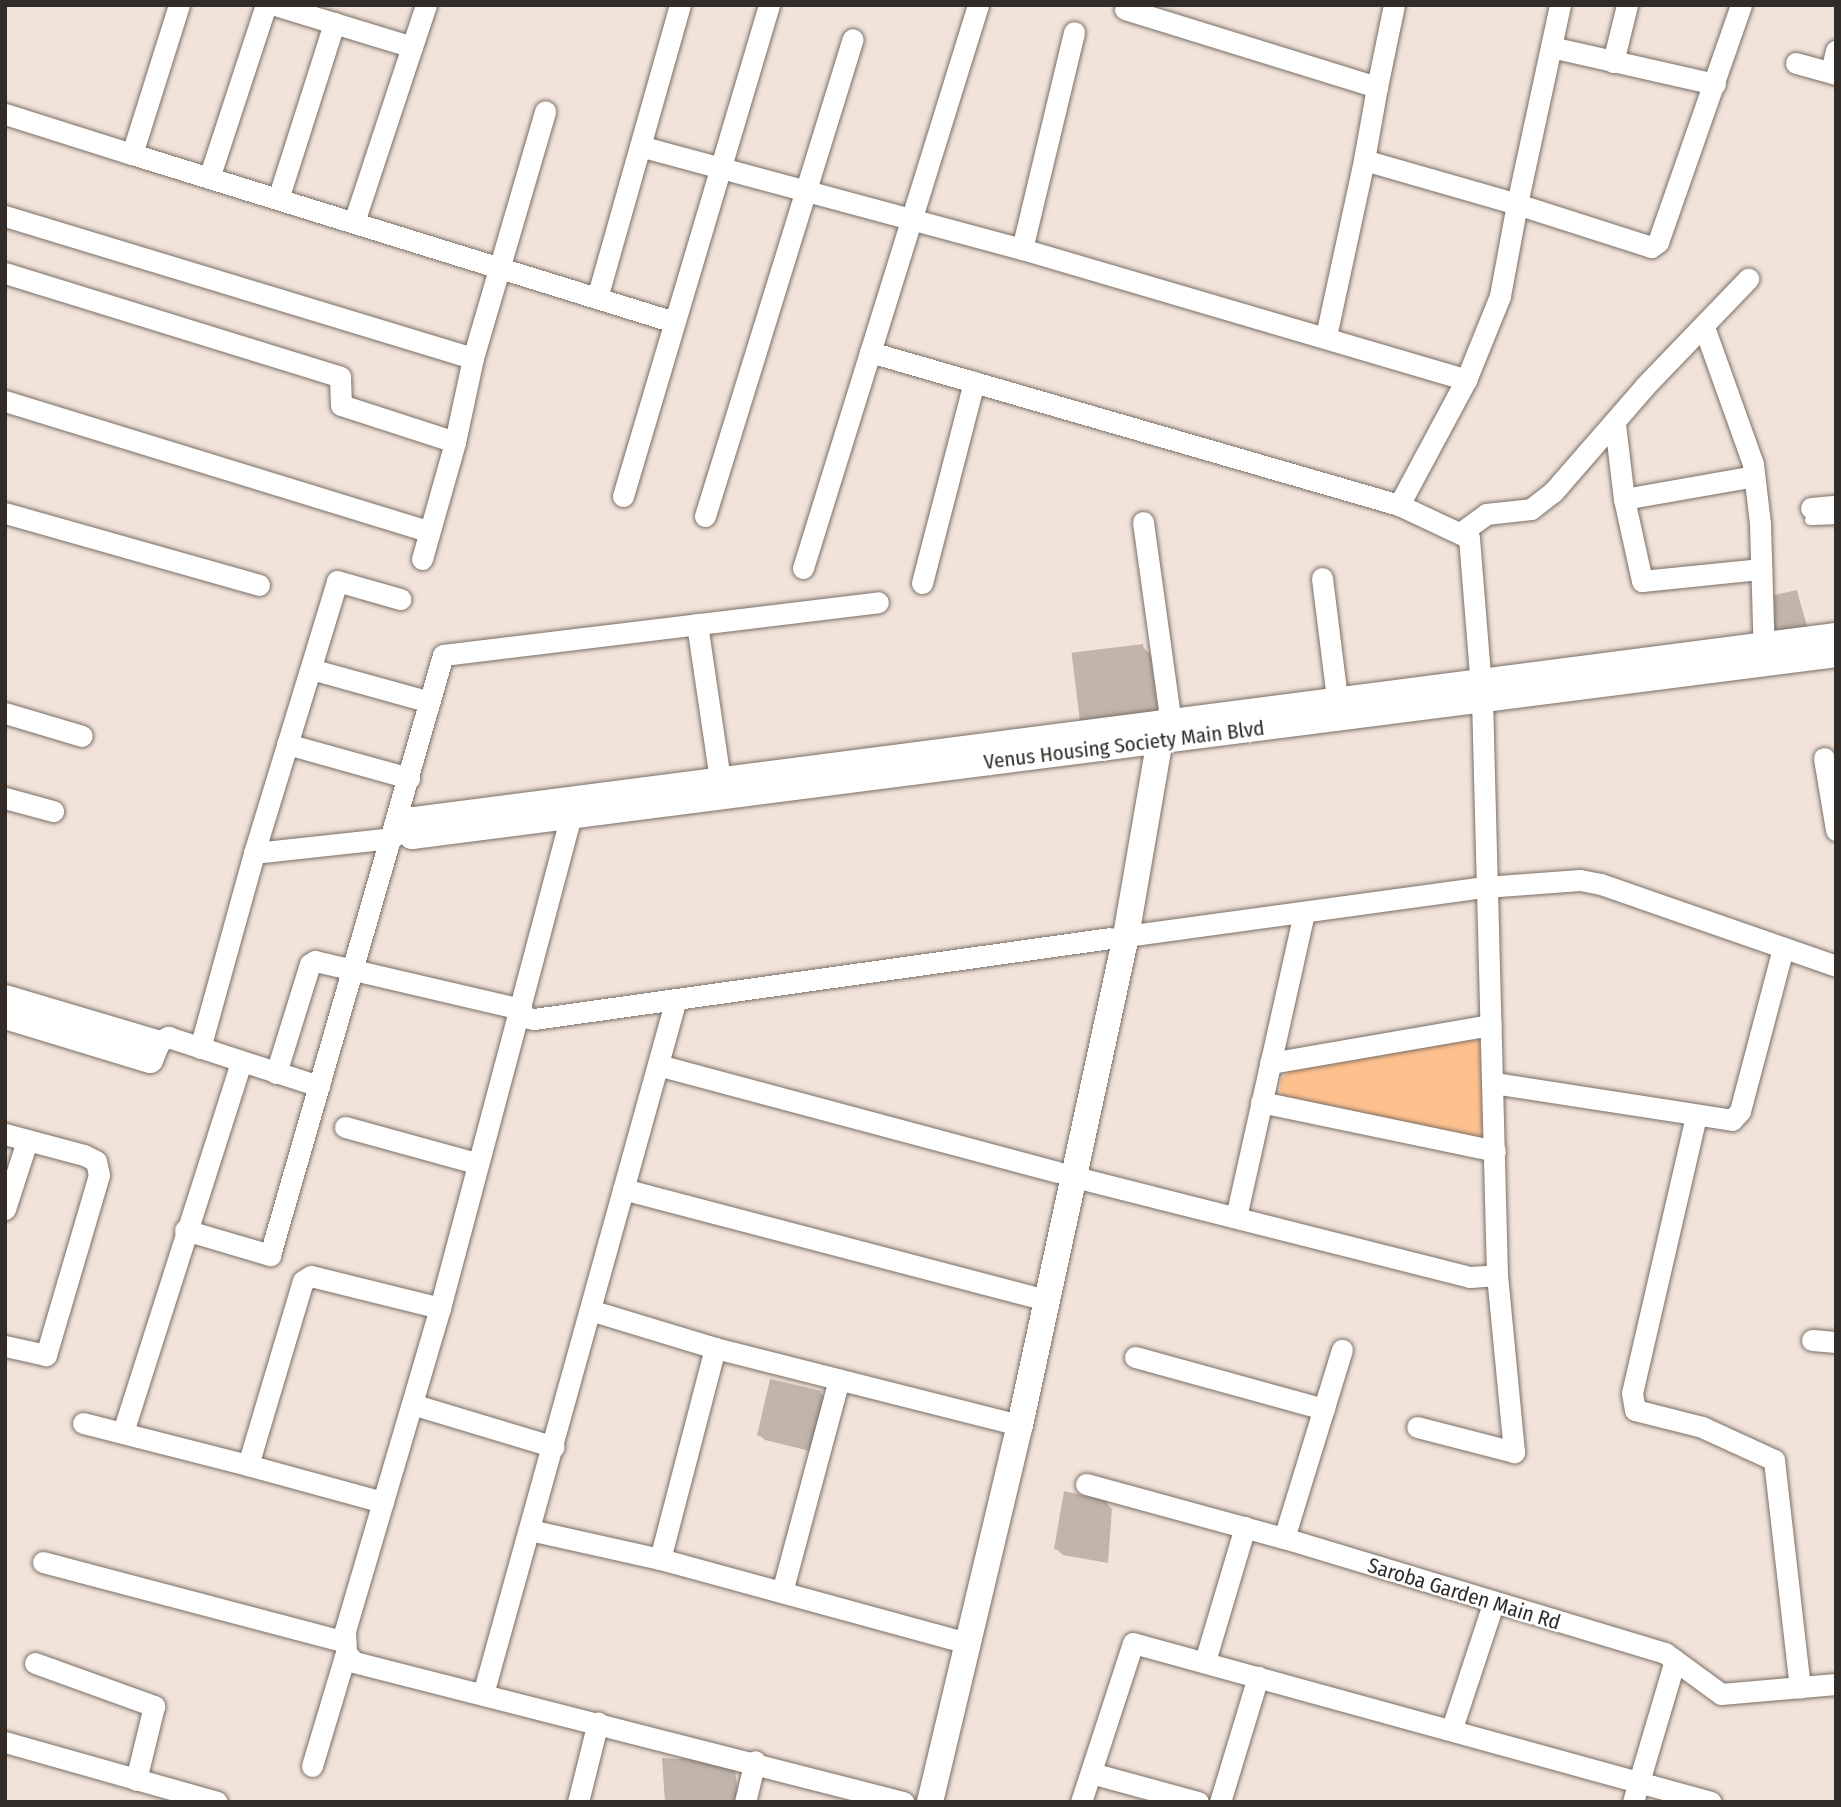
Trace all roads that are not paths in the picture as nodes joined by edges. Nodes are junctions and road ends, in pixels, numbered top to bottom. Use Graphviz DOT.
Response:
graph roads {
  1 [pos="179,5"];
  2 [pos="266,5"];
  3 [pos="275,5"];
  4 [pos="426,5"];
  5 [pos="680,5"];
  6 [pos="769,5"];
  7 [pos="978,5"];
  8 [pos="1394,5"];
  9 [pos="1560,5"];
  10 [pos="1627,5"];
  11 [pos="1741,5"];
  12 [pos="1125,9"];
  13 [pos="334,23"];
  14 [pos="1074,32"];
  15 [pos="853,39"];
  16 [pos="412,47"];
  17 [pos="1551,47"];
  18 [pos="1836,51"];
  19 [pos="1613,62"];
  20 [pos="1796,63"];
  21 [pos="1833,73"];
  22 [pos="1715,84"];
  23 [pos="1377,87"];
  24 [pos="545,111"];
  25 [pos="5,114"];
  26 [pos="640,146"];
  27 [pos="132,154"];
  28 [pos="1364,160"];
  29 [pos="720,169"];
  30 [pos="209,177"];
  31 [pos="808,194"];
  32 [pos="278,199"];
  33 [pos="1517,204"];
  34 [pos="5,216"];
  35 [pos="354,222"];
  36 [pos="911,222"];
  37 [pos="1023,249"];
  38 [pos="498,267"];
  39 [pos="5,273"];
  40 [pos="1748,279"];
  41 [pos="597,298"];
  42 [pos="674,322"];
  43 [pos="1704,327"];
  44 [pos="1326,336"];
  45 [pos="870,352"];
  46 [pos="473,358"];
  47 [pos="1466,380"];
  48 [pos="974,382"];
  49 [pos="5,401"];
  50 [pos="1615,424"];
  51 [pos="455,442"];
  52 [pos="1754,476"];
  53 [pos="623,496"];
  54 [pos="1624,499"];
  55 [pos="1399,505"];
  56 [pos="1836,506"];
  57 [pos="5,513"];
  58 [pos="1811,514"];
  59 [pos="705,516"];
  60 [pos="1836,519"];
  61 [pos="1143,522"];
  62 [pos="427,531"];
  63 [pos="1463,531"];
  64 [pos="422,559"];
  65 [pos="803,568"];
  66 [pos="1761,569"];
  67 [pos="1322,578"];
  68 [pos="922,583"];
  69 [pos="260,585"];
  70 [pos="400,599"];
  71 [pos="878,603"];
  72 [pos="697,624"];
  73 [pos="1836,636"];
  74 [pos="1836,654"];
  75 [pos="1763,655"];
  76 [pos="310,669"];
  77 [pos="1481,690"];
  78 [pos="430,702"];
  79 [pos="1338,710"];
  80 [pos="5,713"];
  81 [pos="1157,733"];
  82 [pos="82,736"];
  83 [pos="288,744"];
  84 [pos="1824,758"];
  85 [pos="409,778"];
  86 [pos="720,786"];
  87 [pos="5,797"];
  88 [pos="574,805"];
  89 [pos="52,811"];
  90 [pos="1836,830"];
  91 [pos="406,831"];
  92 [pos="254,853"];
  93 [pos="1485,887"];
  94 [pos="1304,912"];
  95 [pos="1118,937"];
  96 [pos="1783,948"];
  97 [pos="1836,966"];
  98 [pos="353,968"];
  99 [pos="5,998"];
  100 [pos="676,999"];
  101 [pos="520,1013"];
  102 [pos="5,1016"];
  103 [pos="1491,1025"];
  104 [pos="157,1043"];
  105 [pos="200,1048"];
  106 [pos="241,1062"];
  107 [pos="1270,1063"];
  108 [pos="658,1065"];
  109 [pos="276,1073"];
  110 [pos="1494,1083"];
  111 [pos="319,1086"];
  112 [pos="1261,1102"];
  113 [pos="1696,1116"];
  114 [pos="345,1127"];
  115 [pos="5,1134"];
  116 [pos="27,1141"];
  117 [pos="1495,1151"];
  118 [pos="476,1163"];
  119 [pos="1065,1174"];
  120 [pos="623,1189"];
  121 [pos="5,1209"];
  122 [pos="1236,1217"];
  123 [pos="185,1230"];
  124 [pos="1497,1275"];
  125 [pos="1039,1297"];
  126 [pos="440,1308"];
  127 [pos="590,1310"];
  128 [pos="1812,1340"];
  129 [pos="1836,1342"];
  130 [pos="715,1348"];
  131 [pos="6,1349"];
  132 [pos="1342,1350"];
  133 [pos="1135,1357"];
  134 [pos="839,1380"];
  135 [pos="412,1405"];
  136 [pos="1324,1409"];
  137 [pos="83,1423"];
  138 [pos="1013,1424"];
  139 [pos="1417,1427"];
  140 [pos="123,1432"];
  141 [pos="555,1447"];
  142 [pos="248,1465"];
  143 [pos="1086,1484"];
  144 [pos="383,1502"];
  145 [pos="1245,1527"];
  146 [pos="530,1530"];
  147 [pos="1284,1538"];
  148 [pos="660,1559"];
  149 [pos="43,1562"];
  150 [pos="782,1592"];
  151 [pos="1493,1604"];
  152 [pos="961,1642"];
  153 [pos="345,1647"];
  154 [pos="1675,1660"];
  155 [pos="1205,1661"];
  156 [pos="35,1663"];
  157 [pos="1258,1676"];
  158 [pos="1836,1684"];
  159 [pos="1800,1688"];
  160 [pos="483,1694"];
  161 [pos="598,1722"];
  162 [pos="1452,1728"];
  163 [pos="5,1742"];
  164 [pos="755,1760"];
  165 [pos="312,1766"];
  166 [pos="1091,1773"];
  167 [pos="1640,1779"];
  168 [pos="142,1788"];
  169 [pos="217,1802"];
  170 [pos="578,1802"];
  171 [pos="745,1802"];
  172 [pos="903,1802"];
  173 [pos="916,1802"];
  174 [pos="930,1802"];
  175 [pos="1081,1802"];
  176 [pos="1198,1802"];
  177 [pos="1220,1802"];
  178 [pos="1633,1802"];
  179 [pos="1711,1802"];
  1 -- 27 [label="street"];
  2 -- 30 [label="street"];
  3 -- 13 [label="street"];
  4 -- 16 [label="street"];
  5 -- 26 [label="street"];
  6 -- 29 [label="street"];
  7 -- 36 [label="street"];
  8 -- 23 [label="street"];
  9 -- 17 [label="street"];
  10 -- 19 [label="street"];
  11 -- 22 [label="street"];
  12 -- 23 [label="street"];
  13 -- 16 [label="street"];
  13 -- 32 [label="street"];
  14 -- 37 [label="street"];
  15 -- 31 [label="street"];
  16 -- 35 [label="street"];
  17 -- 19 [label="street"];
  17 -- 33 [label="street"];
  18 -- 21 [label="street"];
  19 -- 22 [label="street"];
  20 -- 21 [label="street"];
  22 -- 33 [label="street"];
  23 -- 28 [label="street"];
  24 -- 38 [label="street"];
  25 -- 27 [label="street"];
  26 -- 29 [label="street"];
  26 -- 41 [label="street"];
  27 -- 30 [label="street"];
  28 -- 33 [label="street"];
  28 -- 44 [label="street"];
  29 -- 31 [label="street"];
  29 -- 42 [label="street"];
  30 -- 32 [label="street"];
  31 -- 36 [label="street"];
  31 -- 59 [label="street"];
  32 -- 35 [label="street"];
  33 -- 47 [label="street"];
  34 -- 46 [label="street"];
  35 -- 38 [label="street"];
  36 -- 37 [label="street"];
  36 -- 45 [label="street"];
  37 -- 44 [label="street"];
  38 -- 41 [label="street"];
  38 -- 46 [label="street"];
  39 -- 51 [label="street"];
  40 -- 43 [label="street"];
  41 -- 42 [label="street"];
  42 -- 53 [label="street"];
  43 -- 50 [label="street"];
  43 -- 52 [label="street"];
  44 -- 47 [label="street"];
  45 -- 48 [label="street"];
  45 -- 65 [label="street"];
  46 -- 51 [label="street"];
  47 -- 55 [label="street"];
  48 -- 55 [label="street"];
  48 -- 68 [label="street"];
  49 -- 62 [label="street"];
  50 -- 54 [label="street"];
  50 -- 63 [label="street"];
  51 -- 62 [label="street"];
  52 -- 54 [label="street"];
  52 -- 66 [label="street"];
  54 -- 66 [label="street"];
  55 -- 63 [label="street"];
  56 -- 58 [label="street"];
  57 -- 69 [label="street"];
  58 -- 60 [label="lane"];
  61 -- 81 [label="street"];
  62 -- 64 [label="street"];
  63 -- 77 [label="street"];
  66 -- 75 [label="street"];
  67 -- 79 [label="street"];
  70 -- 76 [label="street"];
  71 -- 72 [label="street"];
  72 -- 78 [label="street"];
  72 -- 86 [label="street"];
  73 -- 75 [label="street, Venus Housing Society Main Blvd"];
  74 -- 75 [label="street, Venus Housing Society Main Blvd"];
  75 -- 77 [label="street, Venus Housing Society Main Blvd"];
  76 -- 78 [label="street"];
  76 -- 83 [label="street"];
  77 -- 79 [label="street, Venus Housing Society Main Blvd"];
  77 -- 93 [label="street"];
  78 -- 85 [label="street"];
  79 -- 81 [label="street, Venus Housing Society Main Blvd"];
  80 -- 82 [label="street"];
  81 -- 86 [label="street, Venus Housing Society Main Blvd"];
  81 -- 95 [label="street"];
  83 -- 85 [label="street"];
  83 -- 92 [label="street"];
  84 -- 90 [label="street"];
  85 -- 91 [label="street"];
  86 -- 88 [label="street, Venus Housing Society Main Blvd"];
  87 -- 89 [label="street"];
  88 -- 91 [label="street, Venus Housing Society Main Blvd"];
  88 -- 101 [label="street"];
  91 -- 92 [label="street"];
  91 -- 98 [label="street"];
  92 -- 105 [label="street"];
  93 -- 94 [label="street"];
  93 -- 96 [label="street"];
  93 -- 103 [label="street"];
  94 -- 95 [label="street"];
  94 -- 107 [label="street"];
  95 -- 100 [label="street"];
  95 -- 119 [label="street"];
  96 -- 97 [label="street"];
  96 -- 113 [label="street"];
  98 -- 101 [label="street"];
  98 -- 109 [label="street"];
  98 -- 111 [label="street"];
  99 -- 104 [label="street"];
  100 -- 101 [label="street"];
  100 -- 108 [label="street"];
  101 -- 118 [label="street"];
  102 -- 104 [label="street"];
  103 -- 107 [label="street"];
  103 -- 110 [label="street"];
  104 -- 105 [label="street"];
  105 -- 106 [label="street"];
  106 -- 109 [label="street"];
  106 -- 123 [label="street"];
  107 -- 112 [label="street"];
  108 -- 119 [label="street"];
  108 -- 120 [label="street"];
  109 -- 111 [label="street"];
  110 -- 113 [label="street"];
  110 -- 117 [label="street"];
  111 -- 123 [label="street"];
  112 -- 117 [label="street"];
  112 -- 122 [label="street"];
  113 -- 159 [label="street"];
  114 -- 118 [label="street"];
  115 -- 116 [label="street"];
  116 -- 121 [label="street"];
  116 -- 131 [label="street"];
  117 -- 124 [label="street"];
  118 -- 126 [label="street"];
  119 -- 122 [label="street"];
  119 -- 125 [label="street"];
  120 -- 125 [label="street"];
  120 -- 127 [label="street"];
  122 -- 124 [label="street"];
  123 -- 140 [label="street"];
  124 -- 139 [label="street"];
  125 -- 138 [label="street"];
  126 -- 135 [label="street"];
  126 -- 142 [label="street"];
  127 -- 130 [label="street"];
  127 -- 141 [label="street"];
  128 -- 129 [label="street"];
  130 -- 134 [label="street"];
  130 -- 148 [label="street"];
  132 -- 136 [label="street"];
  133 -- 136 [label="street"];
  134 -- 138 [label="street"];
  134 -- 150 [label="street"];
  135 -- 141 [label="street"];
  135 -- 144 [label="street"];
  136 -- 147 [label="street"];
  137 -- 140 [label="street"];
  138 -- 152 [label="street"];
  140 -- 142 [label="street"];
  141 -- 146 [label="street"];
  142 -- 144 [label="street"];
  143 -- 145 [label="street, Saroba Garden Main Rd"];
  144 -- 153 [label="street"];
  145 -- 147 [label="street, Saroba Garden Main Rd"];
  145 -- 155 [label="street"];
  146 -- 148 [label="street"];
  146 -- 160 [label="street"];
  147 -- 151 [label="street, Saroba Garden Main Rd"];
  148 -- 150 [label="street"];
  149 -- 153 [label="street"];
  150 -- 152 [label="street"];
  151 -- 154 [label="street, Saroba Garden Main Rd"];
  151 -- 162 [label="street"];
  152 -- 173 [label="street"];
  152 -- 174 [label="street"];
  153 -- 160 [label="street"];
  153 -- 165 [label="street"];
  154 -- 159 [label="street, Saroba Garden Main Rd"];
  154 -- 167 [label="street"];
  155 -- 157 [label="street"];
  155 -- 166 [label="street"];
  156 -- 168 [label="street"];
  157 -- 162 [label="street"];
  157 -- 177 [label="street"];
  158 -- 159 [label="street, Saroba Garden Main Rd"];
  160 -- 161 [label="street"];
  161 -- 164 [label="street"];
  161 -- 170 [label="street"];
  162 -- 167 [label="street"];
  163 -- 168 [label="street"];
  164 -- 171 [label="street"];
  164 -- 172 [label="street"];
  166 -- 175 [label="street"];
  166 -- 176 [label="street"];
  167 -- 178 [label="street"];
  167 -- 179 [label="street"];
  168 -- 169 [label="street"];
}
